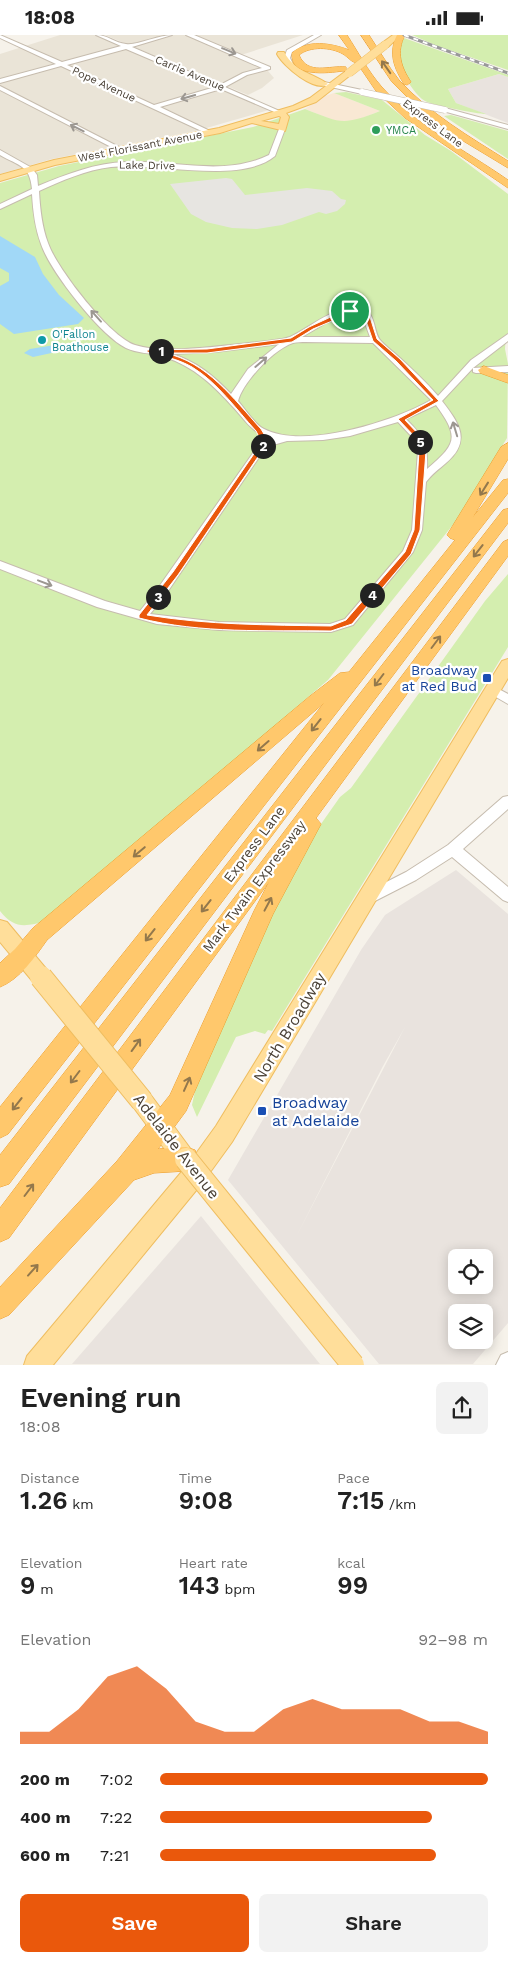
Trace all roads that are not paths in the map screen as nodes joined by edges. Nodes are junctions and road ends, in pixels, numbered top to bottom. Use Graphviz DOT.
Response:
graph roads {
  1 [pos="99,35"];
  2 [pos="170,35"];
  3 [pos="189,35"];
  4 [pos="318,35"];
  5 [pos="326,35"];
  6 [pos="343,35"];
  7 [pos="353,35"];
  8 [pos="365,35"];
  9 [pos="400,35"];
  10 [pos="0,36"];
  11 [pos="311,38"];
  12 [pos="385,39"];
  13 [pos="127,47"];
  14 [pos="281,55"];
  15 [pos="61,64"];
  16 [pos="362,66"];
  17 [pos="292,68"];
  18 [pos="345,72"];
  19 [pos="0,81"];
  20 [pos="301,84"];
  21 [pos="328,85"];
  22 [pos="222,87"];
  23 [pos="0,88"];
  24 [pos="357,91"];
  25 [pos="318,96"];
  26 [pos="298,97"];
  27 [pos="292,106"];
  28 [pos="154,107"];
  29 [pos="280,113"];
  30 [pos="432,115"];
  31 [pos="246,123"];
  32 [pos="508,127"];
  33 [pos="282,129"];
  34 [pos="208,132"];
  35 [pos="121,150"];
  36 [pos="0,152"];
  37 [pos="508,165"];
  38 [pos="30,169"];
  39 [pos="0,179"];
  40 [pos="507,182"];
  41 [pos="35,191"];
  42 [pos="0,207"];
  43 [pos="508,337"];
  44 [pos="292,340"];
  45 [pos="375,340"];
  46 [pos="149,351"];
  47 [pos="508,369"];
  48 [pos="484,370"];
  49 [pos="466,371"];
  50 [pos="508,379"];
  51 [pos="436,401"];
  52 [pos="233,402"];
  53 [pos="401,419"];
  54 [pos="259,430"];
  55 [pos="289,438"];
  56 [pos="263,445"];
  57 [pos="508,447"];
  58 [pos="422,480"];
  59 [pos="508,483"];
  60 [pos="508,513"];
  61 [pos="508,545"];
  62 [pos="0,565"];
  63 [pos="431,580"];
  64 [pos="142,616"];
  65 [pos="368,660"];
  66 [pos="508,665"];
  67 [pos="501,695"];
  68 [pos="334,779"];
  69 [pos="508,801"];
  70 [pos="453,849"];
  71 [pos="508,896"];
  72 [pos="366,899"];
  73 [pos="0,928"];
  74 [pos="23,957"];
  75 [pos="0,977"];
  76 [pos="161,1125"];
  77 [pos="0,1126"];
  78 [pos="191,1167"];
  79 [pos="126,1170"];
  80 [pos="0,1175"];
  81 [pos="0,1229"];
  82 [pos="0,1307"];
  83 [pos="36,1365"];
  84 [pos="344,1365"];
  85 [pos="352,1365"];
  1 -- 13 [label="street, Carrie Avenue"];
  2 -- 13 [label="street"];
  3 -- 22 [label="street, one-way"];
  4 -- 11 [label="street"];
  5 -- 11 [label="highway"];
  6 -- 16 [label="highway"];
  7 -- 40 [label="highway, Express Lane"];
  30 -- 8 [label="highway, one-way"];
  9 -- 12 [label="main road, West Florissant Avenue"];
  9 -- 30 [label="highway"];
  10 -- 15 [label="street, Pope Avenue"];
  11 -- 14 [label="highway"];
  11 -- 17 [label="street"];
  12 -- 18 [label="main road, West Florissant Avenue, bridge"];
  13 -- 15 [label="street"];
  13 -- 22 [label="street, Carrie Avenue"];
  14 -- 17 [label="main road"];
  15 -- 19 [label="street"];
  15 -- 28 [label="street, Pope Avenue"];
  16 -- 18 [label="highway"];
  16 -- 40 [label="highway"];
  17 -- 20 [label="main road"];
  17 -- 21 [label="main road"];
  18 -- 21 [label="main road, West Florissant Avenue"];
  18 -- 24 [label="street"];
  21 -- 24 [label="street"];
  21 -- 25 [label="main road, West Florissant Avenue"];
  21 -- 27 [label="main road, West Florissant Avenue"];
  22 -- 28 [label="street, one-way"];
  22 -- 29 [label="street, Carrie Avenue"];
  35 -- 23 [label="street, one-way"];
  24 -- 25 [label="street"];
  24 -- 32 [label="street, bridge"];
  25 -- 29 [label="main road, West Florissant Avenue"];
  26 -- 27 [label="main road"];
  27 -- 29 [label="main road, West Florissant Avenue"];
  28 -- 34 [label="street, Pope Avenue"];
  29 -- 31 [label="main road, West Florissant Avenue"];
  29 -- 33 [label="main road"];
  30 -- 37 [label="highway"];
  31 -- 33 [label="main road"];
  31 -- 34 [label="main road, West Florissant Avenue"];
  33 -- 41 [label="street, Lake Drive"];
  34 -- 35 [label="main road, West Florissant Avenue"];
  35 -- 38 [label="main road, West Florissant Avenue"];
  36 -- 38 [label="street"];
  38 -- 39 [label="main road, West Florissant Avenue"];
  38 -- 41 [label="street"];
  41 -- 42 [label="street, Lake Drive"];
  46 -- 41 [label="street, one-way"];
  43 -- 49 [label="street"];
  44 -- 45 [label="street"];
  44 -- 45 [label="street"];
  44 -- 46 [label="street"];
  52 -- 44 [label="street, one-way"];
  45 -- 51 [label="street"];
  46 -- 52 [label="street"];
  47 -- 48 [label="street"];
  48 -- 49 [label="street"];
  48 -- 50 [label="highway"];
  49 -- 51 [label="street"];
  51 -- 53 [label="street"];
  58 -- 51 [label="street, one-way"];
  52 -- 54 [label="street"];
  53 -- 55 [label="street"];
  53 -- 58 [label="street"];
  54 -- 55 [label="street"];
  54 -- 56 [label="street"];
  55 -- 56 [label="street"];
  56 -- 64 [label="street"];
  57 -- 63 [label="highway, one-way"];
  58 -- 64 [label="street"];
  59 -- 63 [label="highway"];
  60 -- 80 [label="highway, Express Lane, one-way"];
  68 -- 61 [label="highway, Mark Twain Expressway, one-way"];
  62 -- 64 [label="street, one-way"];
  63 -- 65 [label="highway"];
  65 -- 74 [label="highway, one-way"];
  65 -- 77 [label="highway, one-way"];
  66 -- 67 [label="main road, North Broadway"];
  67 -- 72 [label="main road, North Broadway"];
  76 -- 68 [label="highway, one-way"];
  81 -- 68 [label="highway, Mark Twain Expressway, one-way"];
  69 -- 70 [label="street"];
  70 -- 71 [label="street"];
  70 -- 72 [label="street"];
  72 -- 78 [label="main road, North Broadway"];
  73 -- 74 [label="main road, Adelaide Avenue"];
  74 -- 75 [label="highway"];
  74 -- 76 [label="main road, Adelaide Avenue, bridge"];
  76 -- 78 [label="main road, Adelaide Avenue"];
  76 -- 79 [label="highway"];
  78 -- 79 [label="highway"];
  78 -- 83 [label="main road, North Broadway"];
  78 -- 84 [label="street, Adelaide Avenue"];
  78 -- 85 [label="main road, Adelaide Avenue, bridge"];
  82 -- 79 [label="highway, one-way"];
}
